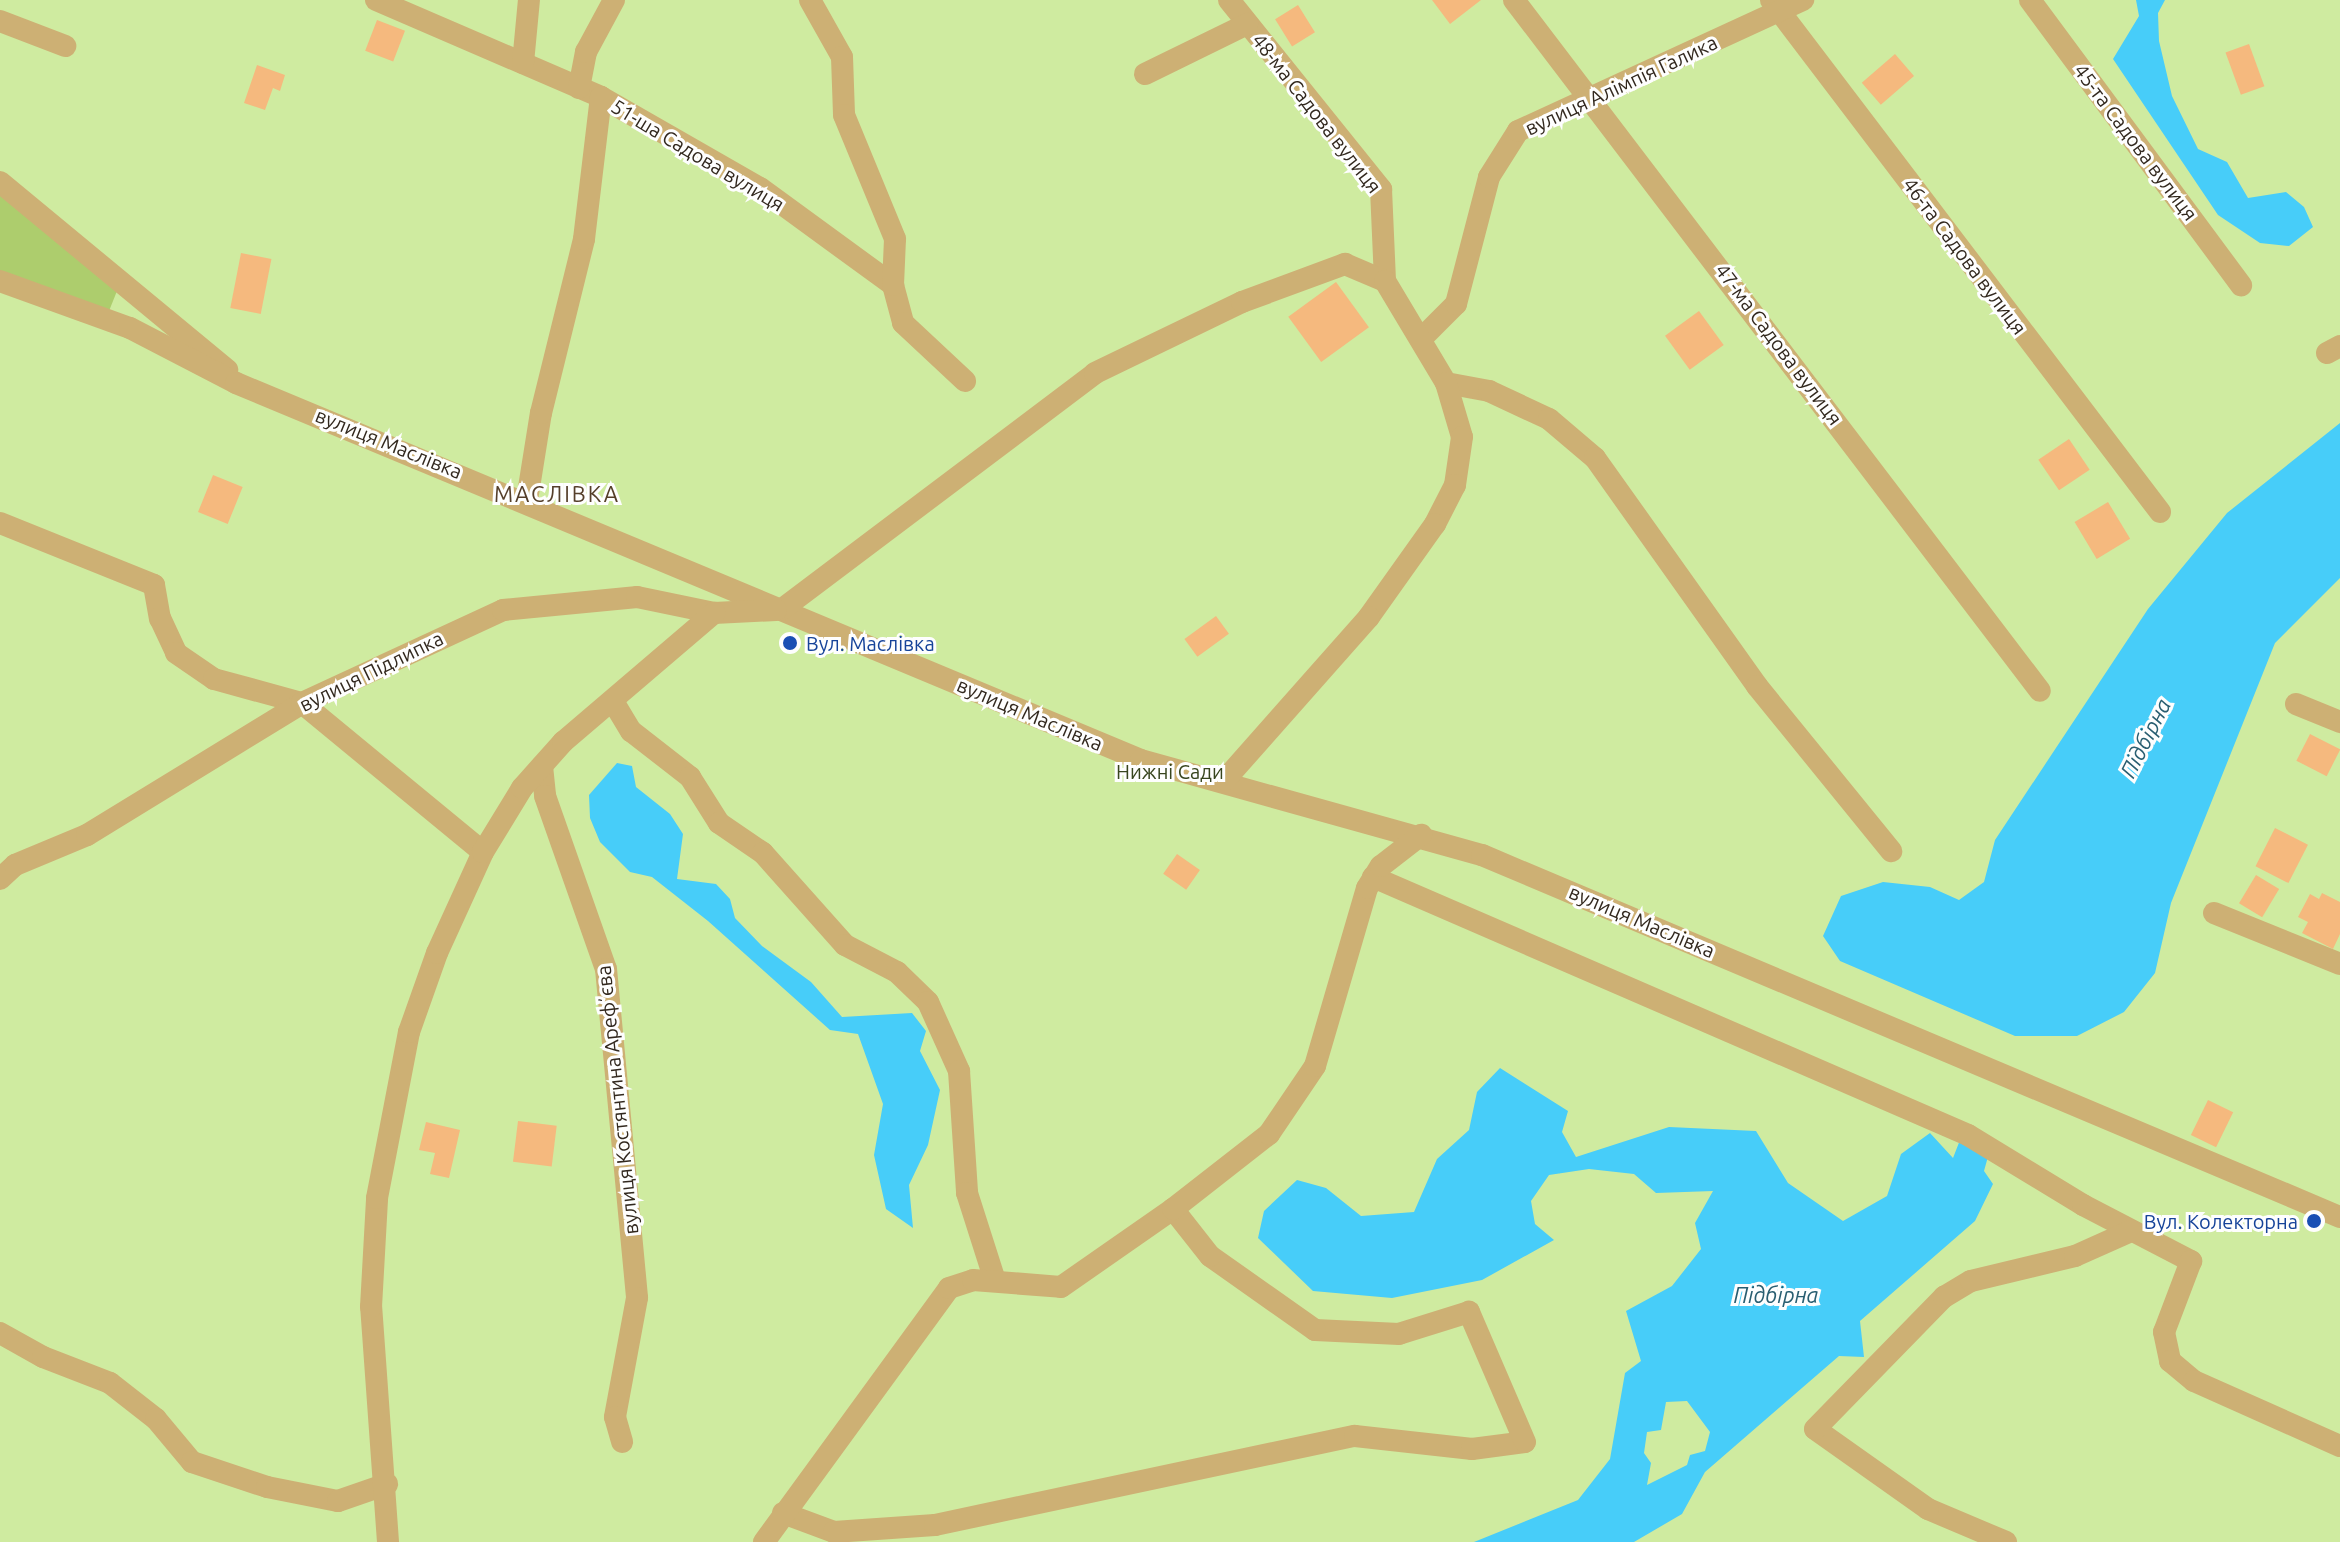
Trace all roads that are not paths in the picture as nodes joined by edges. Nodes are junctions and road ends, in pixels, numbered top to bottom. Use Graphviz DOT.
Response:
graph roads {
  1 [pos="376,0"];
  2 [pos="529,0"];
  3 [pos="614,0"];
  4 [pos="810,0"];
  5 [pos="1229,0"];
  6 [pos="1514,0"];
  7 [pos="1803,0"];
  8 [pos="2030,0"];
  9 [pos="1775,6"];
  10 [pos="0,21"];
  11 [pos="1247,24"];
  12 [pos="65,46"];
  13 [pos="523,63"];
  14 [pos="1145,74"];
  15 [pos="579,88"];
  16 [pos="601,97"];
  17 [pos="1593,98"];
  18 [pos="0,182"];
  19 [pos="115,275"];
  20 [pos="0,281"];
  21 [pos="1385,281"];
  22 [pos="893,285"];
  23 [pos="2241,285"];
  24 [pos="105,320"];
  25 [pos="1422,338"];
  26 [pos="965,381"];
  27 [pos="236,383"];
  28 [pos="1446,383"];
  29 [pos="527,500"];
  30 [pos="2160,512"];
  31 [pos="0,523"];
  32 [pos="781,610"];
  33 [pos="714,613"];
  34 [pos="2040,691"];
  35 [pos="302,703"];
  36 [pos="614,703"];
  37 [pos="2296,704"];
  38 [pos="2340,722"];
  39 [pos="542,766"];
  40 [pos="1225,780"];
  41 [pos="1421,835"];
  42 [pos="1891,851"];
  43 [pos="483,852"];
  44 [pos="5,865"];
  45 [pos="1373,877"];
  46 [pos="2214,913"];
  47 [pos="2340,964"];
  48 [pos="1173,1209"];
  49 [pos="2340,1217"];
  50 [pos="2131,1231"];
  51 [pos="984,1280"];
  52 [pos="0,1333"];
  53 [pos="622,1442"];
  54 [pos="2340,1446"];
  55 [pos="387,1484"];
  56 [pos="783,1513"];
  57 [pos="388,1542"];
  58 [pos="764,1542"];
  59 [pos="2006,1542"];
  1 -- 13 [label="street, 51-ша Садова вулиця"];
  2 -- 13 [label="street"];
  3 -- 15 [label="street"];
  4 -- 22 [label="street"];
  5 -- 11 [label="street, 48-ма Садова вулиця"];
  6 -- 17 [label="street, 47-ма Садова вулиця"];
  7 -- 9 [label="street, вулиця Алімпія Галика"];
  8 -- 23 [label="street, 45-та Садова вулиця"];
  9 -- 17 [label="street, вулиця Алімпія Галика"];
  9 -- 30 [label="street, 46-та Садова вулиця"];
  10 -- 12 [label="street"];
  11 -- 14 [label="street"];
  11 -- 21 [label="street, 48-ма Садова вулиця"];
  13 -- 15 [label="street, 51-ша Садова вулиця"];
  15 -- 16 [label="street, 51-ша Садова вулиця"];
  16 -- 22 [label="street, 51-ша Садова вулиця"];
  16 -- 29 [label="street"];
  17 -- 25 [label="street, вулиця Алімпія Галика"];
  17 -- 34 [label="street, 47-ма Садова вулиця"];
  18 -- 19 [label="street"];
  19 -- 24 [label="street"];
  19 -- 27 [label="street"];
  20 -- 24 [label="street, вулиця Маслівка"];
  21 -- 25 [label="street"];
  21 -- 32 [label="street"];
  22 -- 26 [label="street"];
  24 -- 27 [label="street, вулиця Маслівка"];
  25 -- 28 [label="street"];
  27 -- 29 [label="street, вулиця Маслівка"];
  28 -- 40 [label="street"];
  28 -- 42 [label="street"];
  29 -- 32 [label="street, вулиця Маслівка"];
  31 -- 35 [label="street"];
  32 -- 33 [label="street, вулиця Підлипка"];
  32 -- 40 [label="street, вулиця Маслівка"];
  33 -- 35 [label="street, вулиця Підлипка"];
  33 -- 36 [label="street"];
  35 -- 43 [label="street"];
  35 -- 44 [label="street, вулиця Підлипка"];
  36 -- 39 [label="street"];
  36 -- 51 [label="street"];
  37 -- 38 [label="street"];
  39 -- 43 [label="street"];
  39 -- 53 [label="street, вулиця Костянтина Арефʼєва"];
  40 -- 41 [label="street, вулиця Маслівка"];
  41 -- 45 [label="street"];
  41 -- 49 [label="street, вулиця Маслівка"];
  43 -- 55 [label="street"];
  45 -- 48 [label="street"];
  45 -- 50 [label="street"];
  46 -- 47 [label="street"];
  48 -- 51 [label="street"];
  48 -- 56 [label="street"];
  50 -- 54 [label="street"];
  50 -- 59 [label="street"];
  51 -- 56 [label="street"];
  52 -- 55 [label="street"];
  55 -- 57 [label="street"];
  56 -- 58 [label="street"];
}
